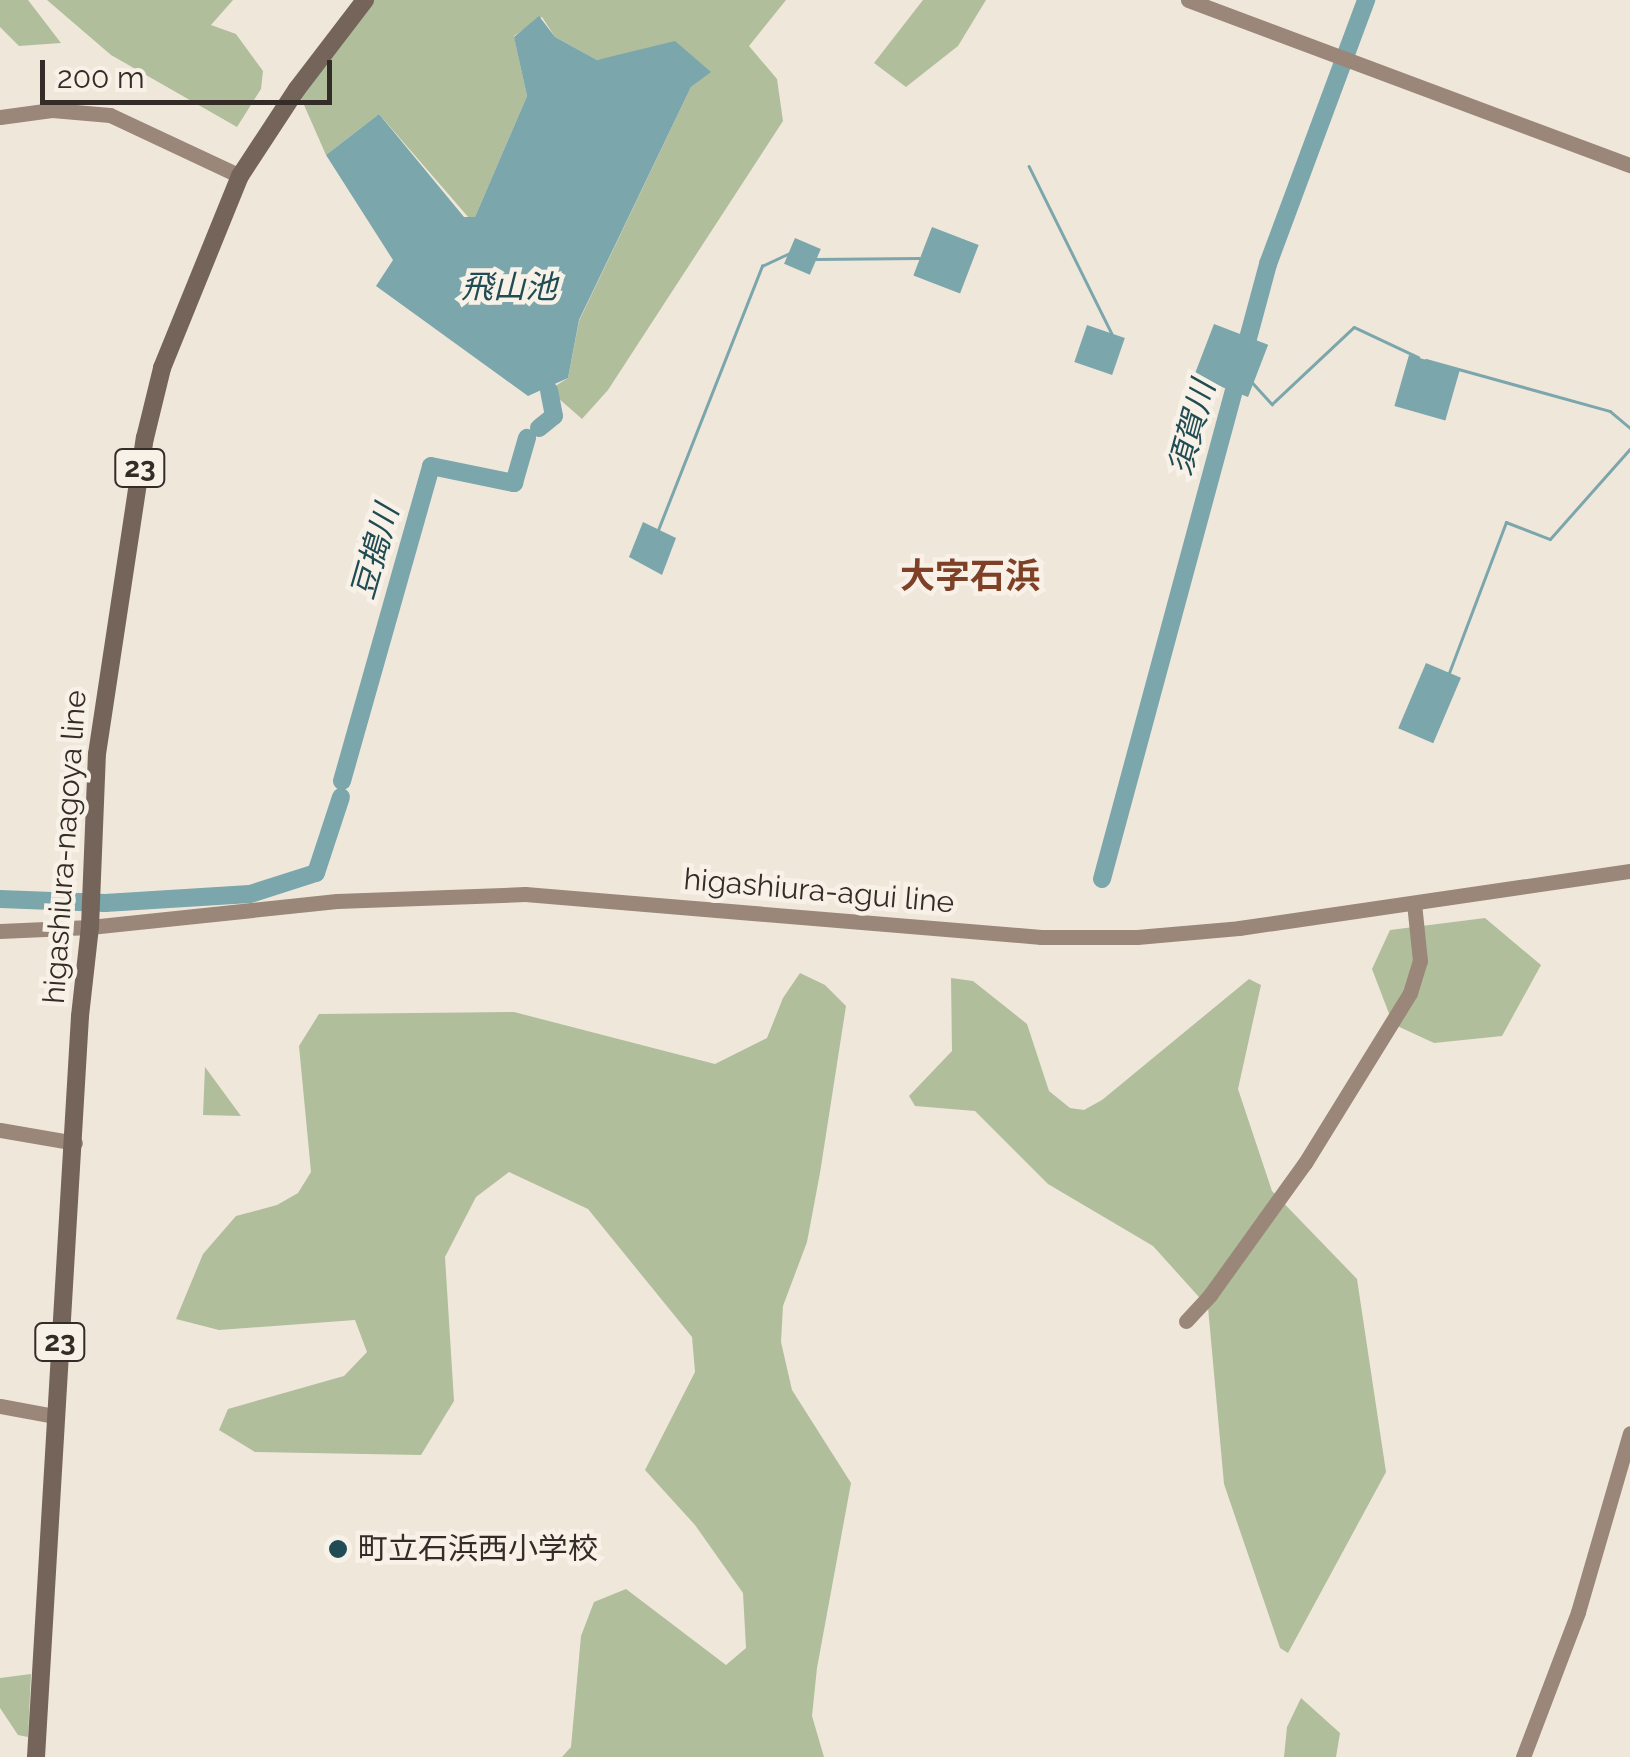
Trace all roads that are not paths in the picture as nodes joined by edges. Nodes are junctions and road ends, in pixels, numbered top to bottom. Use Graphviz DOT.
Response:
graph roads {
  1 [pos="365,0"];
  2 [pos="1188,0"];
  3 [pos="0,117"];
  4 [pos="1630,166"];
  5 [pos="240,176"];
  6 [pos="1630,870"];
  7 [pos="1414,903"];
  8 [pos="90,927"];
  9 [pos="0,931"];
  10 [pos="0,1130"];
  11 [pos="75,1144"];
  12 [pos="1186,1321"];
  13 [pos="0,1406"];
  14 [pos="55,1416"];
  15 [pos="1630,1433"];
  16 [pos="36,1757"];
  17 [pos="1523,1757"];
  1 -- 5 [label="main road, higashiura-nagoya line / 23"];
  2 -- 4 [label="street"];
  3 -- 5 [label="street"];
  5 -- 8 [label="main road, higashiura-nagoya line / 23"];
  6 -- 7 [label="street, higashiura-agui line"];
  7 -- 8 [label="street, higashiura-agui line"];
  7 -- 12 [label="street"];
  8 -- 9 [label="street, higashiura-agui line"];
  8 -- 11 [label="main road, higashiura-nagoya line / 23"];
  10 -- 11 [label="street"];
  11 -- 14 [label="main road, higashiura-nagoya line / 23"];
  13 -- 14 [label="street"];
  14 -- 16 [label="main road, higashiura-nagoya line / 23"];
  15 -- 17 [label="street"];
}
